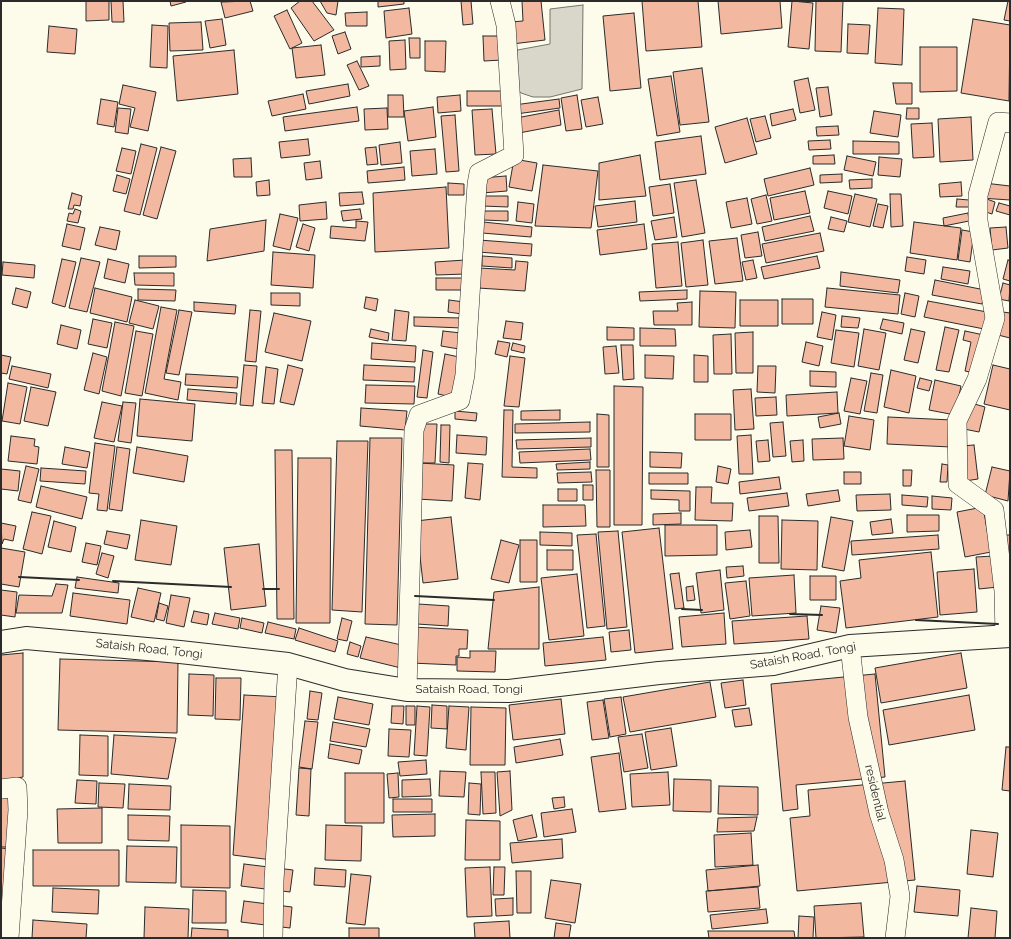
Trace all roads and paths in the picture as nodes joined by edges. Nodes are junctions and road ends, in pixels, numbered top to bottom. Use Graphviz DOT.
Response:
graph roads {
  1 [pos="500,1"];
  2 [pos="1010,123"];
  3 [pos="1008,636"];
  4 [pos="1,642"];
  5 [pos="850,646"];
  6 [pos="288,664"];
  7 [pos="407,690"];
  8 [pos="1,789"];
  9 [pos="9,938"];
  10 [pos="274,938"];
  11 [pos="894,938"];
  1 -- 7 [label="street"];
  2 -- 3 [label="street"];
  3 -- 5 [label="street, Sataish Road, Tongi"];
  4 -- 6 [label="street, Sataish Road, Tongi"];
  5 -- 7 [label="street, Sataish Road, Tongi"];
  5 -- 11 [label="street, residential"];
  6 -- 7 [label="street, Sataish Road, Tongi"];
  6 -- 10 [label="street"];
  8 -- 9 [label="street"];
}
